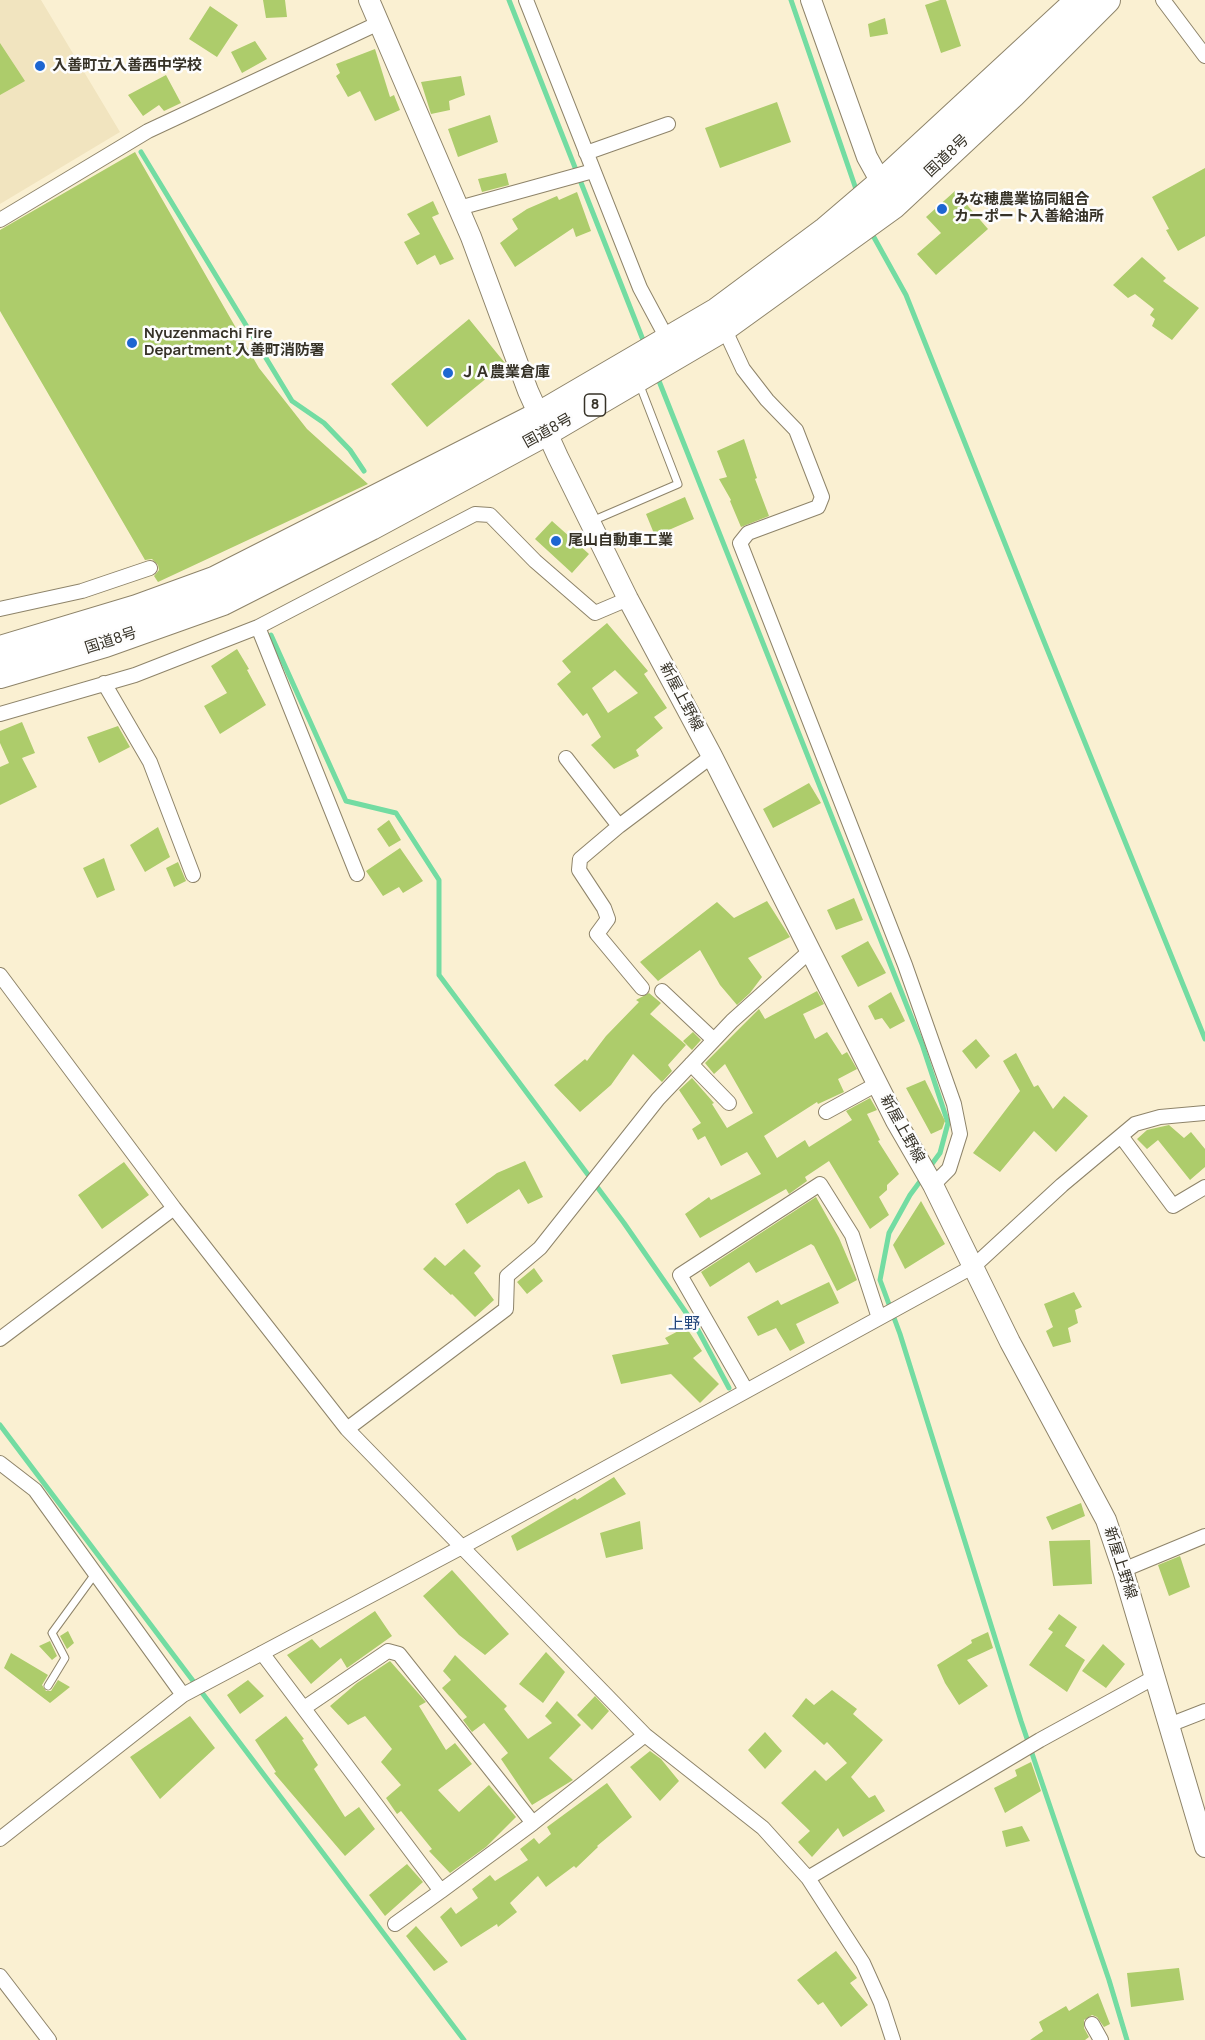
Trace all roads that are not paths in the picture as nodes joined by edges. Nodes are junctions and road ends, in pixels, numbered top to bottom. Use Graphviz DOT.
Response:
graph roads {
  1 [pos="369,0"];
  2 [pos="526,0"];
  3 [pos="811,0"];
  4 [pos="1079,0"];
  5 [pos="1107,0"];
  6 [pos="1168,1"];
  7 [pos="379,23"];
  8 [pos="1205,56"];
  9 [pos="668,124"];
  10 [pos="586,153"];
  11 [pos="593,171"];
  12 [pos="881,183"];
  13 [pos="893,206"];
  14 [pos="459,208"];
  15 [pos="0,220"];
  16 [pos="724,328"];
  17 [pos="672,348"];
  18 [pos="638,380"];
  19 [pos="543,424"];
  20 [pos="590,522"];
  21 [pos="150,568"];
  22 [pos="628,598"];
  23 [pos="0,609"];
  24 [pos="258,627"];
  25 [pos="0,650"];
  26 [pos="0,675"];
  27 [pos="104,683"];
  28 [pos="0,714"];
  29 [pos="712,756"];
  30 [pos="566,758"];
  31 [pos="620,826"];
  32 [pos="193,874"];
  33 [pos="357,874"];
  34 [pos="810,951"];
  35 [pos="0,975"];
  36 [pos="642,988"];
  37 [pos="662,991"];
  38 [pos="714,1040"];
  39 [pos="691,1064"];
  40 [pos="877,1084"];
  41 [pos="729,1102"];
  42 [pos="826,1112"];
  43 [pos="1205,1113"];
  44 [pos="1121,1136"];
  45 [pos="933,1185"];
  46 [pos="1205,1187"];
  47 [pos="174,1208"];
  48 [pos="974,1266"];
  49 [pos="879,1318"];
  50 [pos="0,1339"];
  51 [pos="746,1390"];
  52 [pos="347,1428"];
  53 [pos="0,1463"];
  54 [pos="1205,1536"];
  55 [pos="462,1547"];
  56 [pos="1123,1570"];
  57 [pos="95,1574"];
  58 [pos="262,1653"];
  59 [pos="1155,1677"];
  60 [pos="48,1686"];
  61 [pos="183,1695"];
  62 [pos="304,1708"];
  63 [pos="1205,1711"];
  64 [pos="1169,1725"];
  65 [pos="645,1735"];
  66 [pos="533,1823"];
  67 [pos="0,1839"];
  68 [pos="1205,1847"];
  69 [pos="808,1878"];
  70 [pos="441,1891"];
  71 [pos="395,1924"];
  72 [pos="0,1976"];
  73 [pos="1092,2024"];
  74 [pos="49,2040"];
  75 [pos="893,2040"];
  76 [pos="1101,2040"];
  1 -- 7 [label="main road, 新屋上野線"];
  2 -- 10 [label="street"];
  3 -- 12 [label="main road"];
  4 -- 12 [label="highway, 国道8号 / 8"];
  5 -- 13 [label="highway, 国道8号 / 8"];
  6 -- 8 [label="street"];
  7 -- 14 [label="main road, 新屋上野線"];
  7 -- 15 [label="street"];
  9 -- 10 [label="street"];
  10 -- 11 [label="street"];
  11 -- 14 [label="street"];
  11 -- 17 [label="street"];
  12 -- 13 [label="main road"];
  12 -- 17 [label="highway, 国道8号 / 8"];
  13 -- 16 [label="highway, 国道8号 / 8"];
  14 -- 19 [label="main road, 新屋上野線"];
  16 -- 17 [label="highway, 国道8号 / 8"];
  16 -- 45 [label="street"];
  17 -- 18 [label="highway, 国道8号 / 8"];
  17 -- 19 [label="highway, 国道8号 / 8"];
  18 -- 19 [label="highway, 国道8号 / 8"];
  18 -- 20 [label="lane"];
  19 -- 20 [label="main road, 新屋上野線"];
  19 -- 25 [label="highway, 国道8号 / 8"];
  19 -- 26 [label="highway, 国道8号 / 8"];
  20 -- 22 [label="main road, 新屋上野線"];
  21 -- 23 [label="street"];
  22 -- 24 [label="street"];
  22 -- 29 [label="main road, 新屋上野線"];
  24 -- 27 [label="street"];
  24 -- 33 [label="street"];
  27 -- 28 [label="street"];
  27 -- 32 [label="street"];
  29 -- 31 [label="street"];
  29 -- 34 [label="main road, 新屋上野線"];
  30 -- 31 [label="street"];
  31 -- 36 [label="street"];
  34 -- 38 [label="street"];
  34 -- 40 [label="main road, 新屋上野線"];
  35 -- 47 [label="street"];
  37 -- 38 [label="street"];
  38 -- 39 [label="street"];
  39 -- 41 [label="street"];
  39 -- 52 [label="street"];
  40 -- 42 [label="street"];
  40 -- 45 [label="main road, 新屋上野線"];
  43 -- 44 [label="street"];
  44 -- 46 [label="street"];
  44 -- 48 [label="street"];
  45 -- 48 [label="main road, 新屋上野線"];
  47 -- 50 [label="street"];
  47 -- 52 [label="street"];
  48 -- 49 [label="street"];
  48 -- 56 [label="main road, 新屋上野線"];
  49 -- 51 [label="street"];
  49 -- 51 [label="street"];
  51 -- 55 [label="street"];
  52 -- 55 [label="street"];
  53 -- 57 [label="street"];
  54 -- 56 [label="street"];
  55 -- 58 [label="street"];
  55 -- 65 [label="street"];
  56 -- 59 [label="main road, 新屋上野線"];
  57 -- 60 [label="lane"];
  57 -- 61 [label="street"];
  58 -- 61 [label="street"];
  58 -- 62 [label="street"];
  59 -- 64 [label="main road, 新屋上野線"];
  59 -- 69 [label="street"];
  61 -- 67 [label="street"];
  62 -- 66 [label="street"];
  62 -- 70 [label="street"];
  63 -- 64 [label="street"];
  64 -- 68 [label="main road, 新屋上野線"];
  65 -- 66 [label="street"];
  65 -- 69 [label="street"];
  66 -- 70 [label="street"];
  69 -- 75 [label="street"];
  70 -- 71 [label="street"];
  72 -- 74 [label="street"];
  73 -- 76 [label="street"];
}
